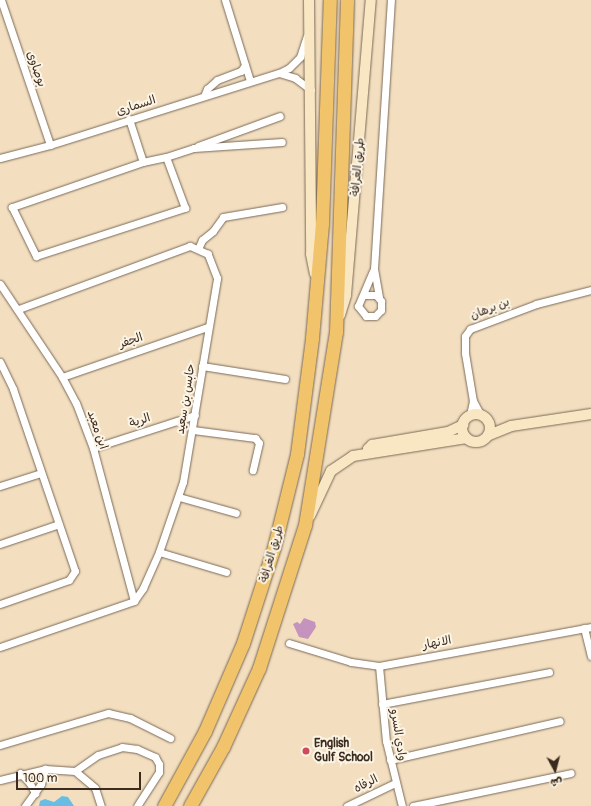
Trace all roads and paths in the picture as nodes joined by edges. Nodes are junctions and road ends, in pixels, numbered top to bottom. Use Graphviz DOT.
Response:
graph roads {
  1 [pos="1,0"];
  2 [pos="225,0"];
  3 [pos="309,0"];
  4 [pos="330,0"];
  5 [pos="347,0"];
  6 [pos="371,0"];
  7 [pos="391,0"];
  8 [pos="309,30"];
  9 [pos="245,65"];
  10 [pos="279,73"];
  11 [pos="250,81"];
  12 [pos="311,90"];
  13 [pos="204,96"];
  14 [pos="280,116"];
  15 [pos="129,119"];
  16 [pos="282,142"];
  17 [pos="50,145"];
  18 [pos="194,148"];
  19 [pos="166,157"];
  20 [pos="0,158"];
  21 [pos="144,162"];
  22 [pos="282,207"];
  23 [pos="198,249"];
  24 [pos="374,269"];
  25 [pos="0,284"];
  26 [pos="317,284"];
  27 [pos="591,290"];
  28 [pos="364,295"];
  29 [pos="379,297"];
  30 [pos="18,309"];
  31 [pos="208,327"];
  32 [pos="336,332"];
  33 [pos="0,362"];
  34 [pos="202,366"];
  35 [pos="3,373"];
  36 [pos="62,377"];
  37 [pos="285,378"];
  38 [pos="591,414"];
  39 [pos="195,415"];
  40 [pos="475,415"];
  41 [pos="490,422"];
  42 [pos="462,425"];
  43 [pos="511,426"];
  44 [pos="193,430"];
  45 [pos="489,435"];
  46 [pos="467,438"];
  47 [pos="93,448"];
  48 [pos="372,452"];
  49 [pos="253,470"];
  50 [pos="41,473"];
  51 [pos="0,486"];
  52 [pos="179,497"];
  53 [pos="236,513"];
  54 [pos="59,524"];
  55 [pos="305,525"];
  56 [pos="0,544"];
  57 [pos="159,552"];
  58 [pos="226,572"];
  59 [pos="134,601"];
  60 [pos="0,604"];
  61 [pos="588,628"];
  62 [pos="289,643"];
  63 [pos="0,647"];
  64 [pos="591,656"];
  65 [pos="379,666"];
  66 [pos="549,672"];
  67 [pos="382,704"];
  68 [pos="560,721"];
  69 [pos="170,738"];
  70 [pos="0,745"];
  71 [pos="390,760"];
  72 [pos="45,769"];
  73 [pos="76,771"];
  74 [pos="20,773"];
  75 [pos="571,773"];
  76 [pos="0,780"];
  77 [pos="395,783"];
  78 [pos="35,793"];
  79 [pos="25,806"];
  80 [pos="101,806"];
  81 [pos="137,806"];
  82 [pos="164,806"];
  83 [pos="190,806"];
  84 [pos="347,806"];
  85 [pos="402,806"];
  86 [pos="413,806"];
  1 -- 17 [label="street, بوصاوى"];
  2 -- 9 [label="street"];
  3 -- 8 [label="main road, طريق الغرافة"];
  4 -- 26 [label="highway, طريق الغرافة"];
  5 -- 32 [label="highway, طريق الغرافة"];
  6 -- 32 [label="main road, طريق الغرافة"];
  7 -- 24 [label="street"];
  8 -- 10 [label="street, السمارى"];
  8 -- 12 [label="main road, طريق الغرافة"];
  9 -- 11 [label="street"];
  9 -- 13 [label="street"];
  10 -- 11 [label="street, السمارى"];
  10 -- 12 [label="street"];
  11 -- 13 [label="street, السمارى"];
  12 -- 26 [label="main road, طريق الغرافة"];
  13 -- 15 [label="street, السمارى"];
  14 -- 18 [label="street"];
  15 -- 17 [label="street, السمارى"];
  15 -- 21 [label="street"];
  16 -- 18 [label="street"];
  17 -- 20 [label="street, السمارى"];
  18 -- 19 [label="street"];
  19 -- 21 [label="street"];
  19 -- 21 [label="street"];
  22 -- 23 [label="street"];
  23 -- 30 [label="street"];
  23 -- 31 [label="street, حابس بن سعيد"];
  24 -- 28 [label="street"];
  24 -- 29 [label="street"];
  25 -- 30 [label="street, ابن معبد"];
  26 -- 82 [label="highway, طريق الغرافة"];
  27 -- 40 [label="street, بن برهان"];
  28 -- 29 [label="street"];
  28 -- 29 [label="street"];
  30 -- 36 [label="street, ابن معبد"];
  31 -- 34 [label="street, حابس بن سعيد"];
  31 -- 36 [label="street, الجفر"];
  32 -- 55 [label="highway, طريق الغرافة"];
  33 -- 35 [label="street"];
  34 -- 37 [label="street"];
  34 -- 39 [label="street, حابس بن سعيد"];
  35 -- 50 [label="street"];
  36 -- 47 [label="street, ابن معبد"];
  38 -- 43 [label="main road"];
  39 -- 44 [label="street, حابس بن سعيد"];
  39 -- 47 [label="street, الرية"];
  40 -- 41 [label="main road"];
  40 -- 42 [label="main road"];
  41 -- 43 [label="main road"];
  41 -- 45 [label="main road"];
  42 -- 46 [label="main road"];
  42 -- 48 [label="main road"];
  43 -- 45 [label="main road"];
  44 -- 49 [label="street"];
  44 -- 52 [label="street, حابس بن سعيد"];
  45 -- 46 [label="main road"];
  46 -- 48 [label="main road"];
  47 -- 59 [label="street, ابن معبد"];
  48 -- 55 [label="main road"];
  50 -- 51 [label="street"];
  50 -- 54 [label="street"];
  52 -- 53 [label="street"];
  52 -- 57 [label="street, حابس بن سعيد"];
  54 -- 56 [label="street"];
  54 -- 60 [label="street"];
  55 -- 83 [label="highway, طريق الغرافة"];
  57 -- 58 [label="street"];
  57 -- 59 [label="street, حابس بن سعيد"];
  59 -- 63 [label="street"];
  61 -- 64 [label="street"];
  61 -- 65 [label="street, الانهار"];
  62 -- 65 [label="street, الانهار"];
  65 -- 67 [label="street, وادي السرو"];
  66 -- 67 [label="street"];
  67 -- 71 [label="street, وادي السرو"];
  68 -- 71 [label="street"];
  69 -- 70 [label="street"];
  71 -- 77 [label="street, وادي السرو"];
  72 -- 73 [label="street"];
  72 -- 74 [label="street"];
  72 -- 78 [label="street"];
  73 -- 80 [label="street"];
  73 -- 81 [label="street"];
  74 -- 76 [label="street"];
  74 -- 78 [label="street"];
  75 -- 86 [label="street"];
  77 -- 84 [label="street, الرفاه"];
  77 -- 85 [label="street, وادي السرو"];
  78 -- 79 [label="street"];
}
